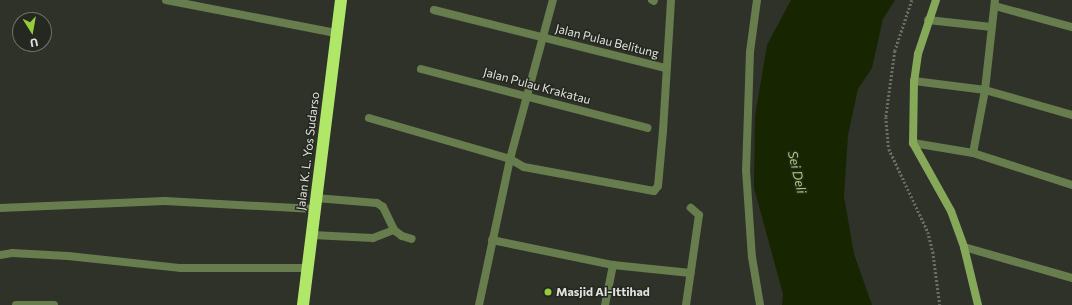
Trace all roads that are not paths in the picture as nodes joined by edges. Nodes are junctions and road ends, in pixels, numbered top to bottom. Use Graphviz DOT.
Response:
graph roads {
  1 [pos="166,0"];
  2 [pos="341,0"];
  3 [pos="552,0"];
  4 [pos="671,0"];
  5 [pos="757,0"];
  6 [pos="936,0"];
  7 [pos="995,3"];
  8 [pos="434,10"];
  9 [pos="928,20"];
  10 [pos="992,27"];
  11 [pos="1072,27"];
  12 [pos="336,33"];
  13 [pos="543,37"];
  14 [pos="665,68"];
  15 [pos="421,70"];
  16 [pos="914,81"];
  17 [pos="985,90"];
  18 [pos="526,95"];
  19 [pos="1072,115"];
  20 [pos="369,118"];
  21 [pos="647,128"];
  22 [pos="913,143"];
  23 [pos="973,153"];
  24 [pos="510,159"];
  25 [pos="1072,185"];
  26 [pos="316,204"];
  27 [pos="0,208"];
  28 [pos="691,208"];
  29 [pos="394,230"];
  30 [pos="312,235"];
  31 [pos="412,240"];
  32 [pos="492,240"];
  33 [pos="964,247"];
  34 [pos="0,254"];
  35 [pos="613,266"];
  36 [pos="308,268"];
  37 [pos="690,273"];
  38 [pos="1072,278"];
  39 [pos="16,305"];
  40 [pos="54,305"];
  41 [pos="303,305"];
  42 [pos="479,305"];
  43 [pos="605,305"];
  44 [pos="686,305"];
  45 [pos="760,305"];
  46 [pos="978,305"];
  1 -- 12 [label="street"];
  2 -- 12 [label="highway, Jalan K. L. Yos Sudarso"];
  3 -- 13 [label="street"];
  4 -- 14 [label="street"];
  5 -- 45 [label="street"];
  6 -- 9 [label="street"];
  7 -- 10 [label="street"];
  7 -- 11 [label="street"];
  8 -- 13 [label="street, Jalan Pulau Belitung"];
  9 -- 10 [label="street"];
  9 -- 16 [label="street"];
  10 -- 17 [label="street"];
  12 -- 26 [label="highway, Jalan K. L. Yos Sudarso"];
  13 -- 14 [label="street, Jalan Pulau Belitung"];
  13 -- 18 [label="street"];
  14 -- 24 [label="street"];
  15 -- 18 [label="street, Jalan Pulau Krakatau"];
  16 -- 17 [label="street"];
  16 -- 22 [label="street"];
  17 -- 19 [label="street"];
  17 -- 23 [label="street"];
  18 -- 21 [label="street, Jalan Pulau Krakatau"];
  18 -- 24 [label="street"];
  20 -- 24 [label="street"];
  22 -- 23 [label="street"];
  22 -- 33 [label="street"];
  23 -- 25 [label="street"];
  24 -- 32 [label="street"];
  26 -- 27 [label="street"];
  26 -- 29 [label="street"];
  26 -- 30 [label="highway, Jalan K. L. Yos Sudarso"];
  28 -- 37 [label="street"];
  29 -- 30 [label="street"];
  29 -- 31 [label="street"];
  30 -- 36 [label="highway, Jalan K. L. Yos Sudarso"];
  32 -- 35 [label="street"];
  32 -- 42 [label="street"];
  33 -- 38 [label="street"];
  33 -- 46 [label="street"];
  34 -- 36 [label="street"];
  35 -- 37 [label="street"];
  35 -- 43 [label="street"];
  36 -- 41 [label="highway, Jalan K. L. Yos Sudarso"];
  37 -- 44 [label="street"];
  39 -- 40 [label="street"];
}
